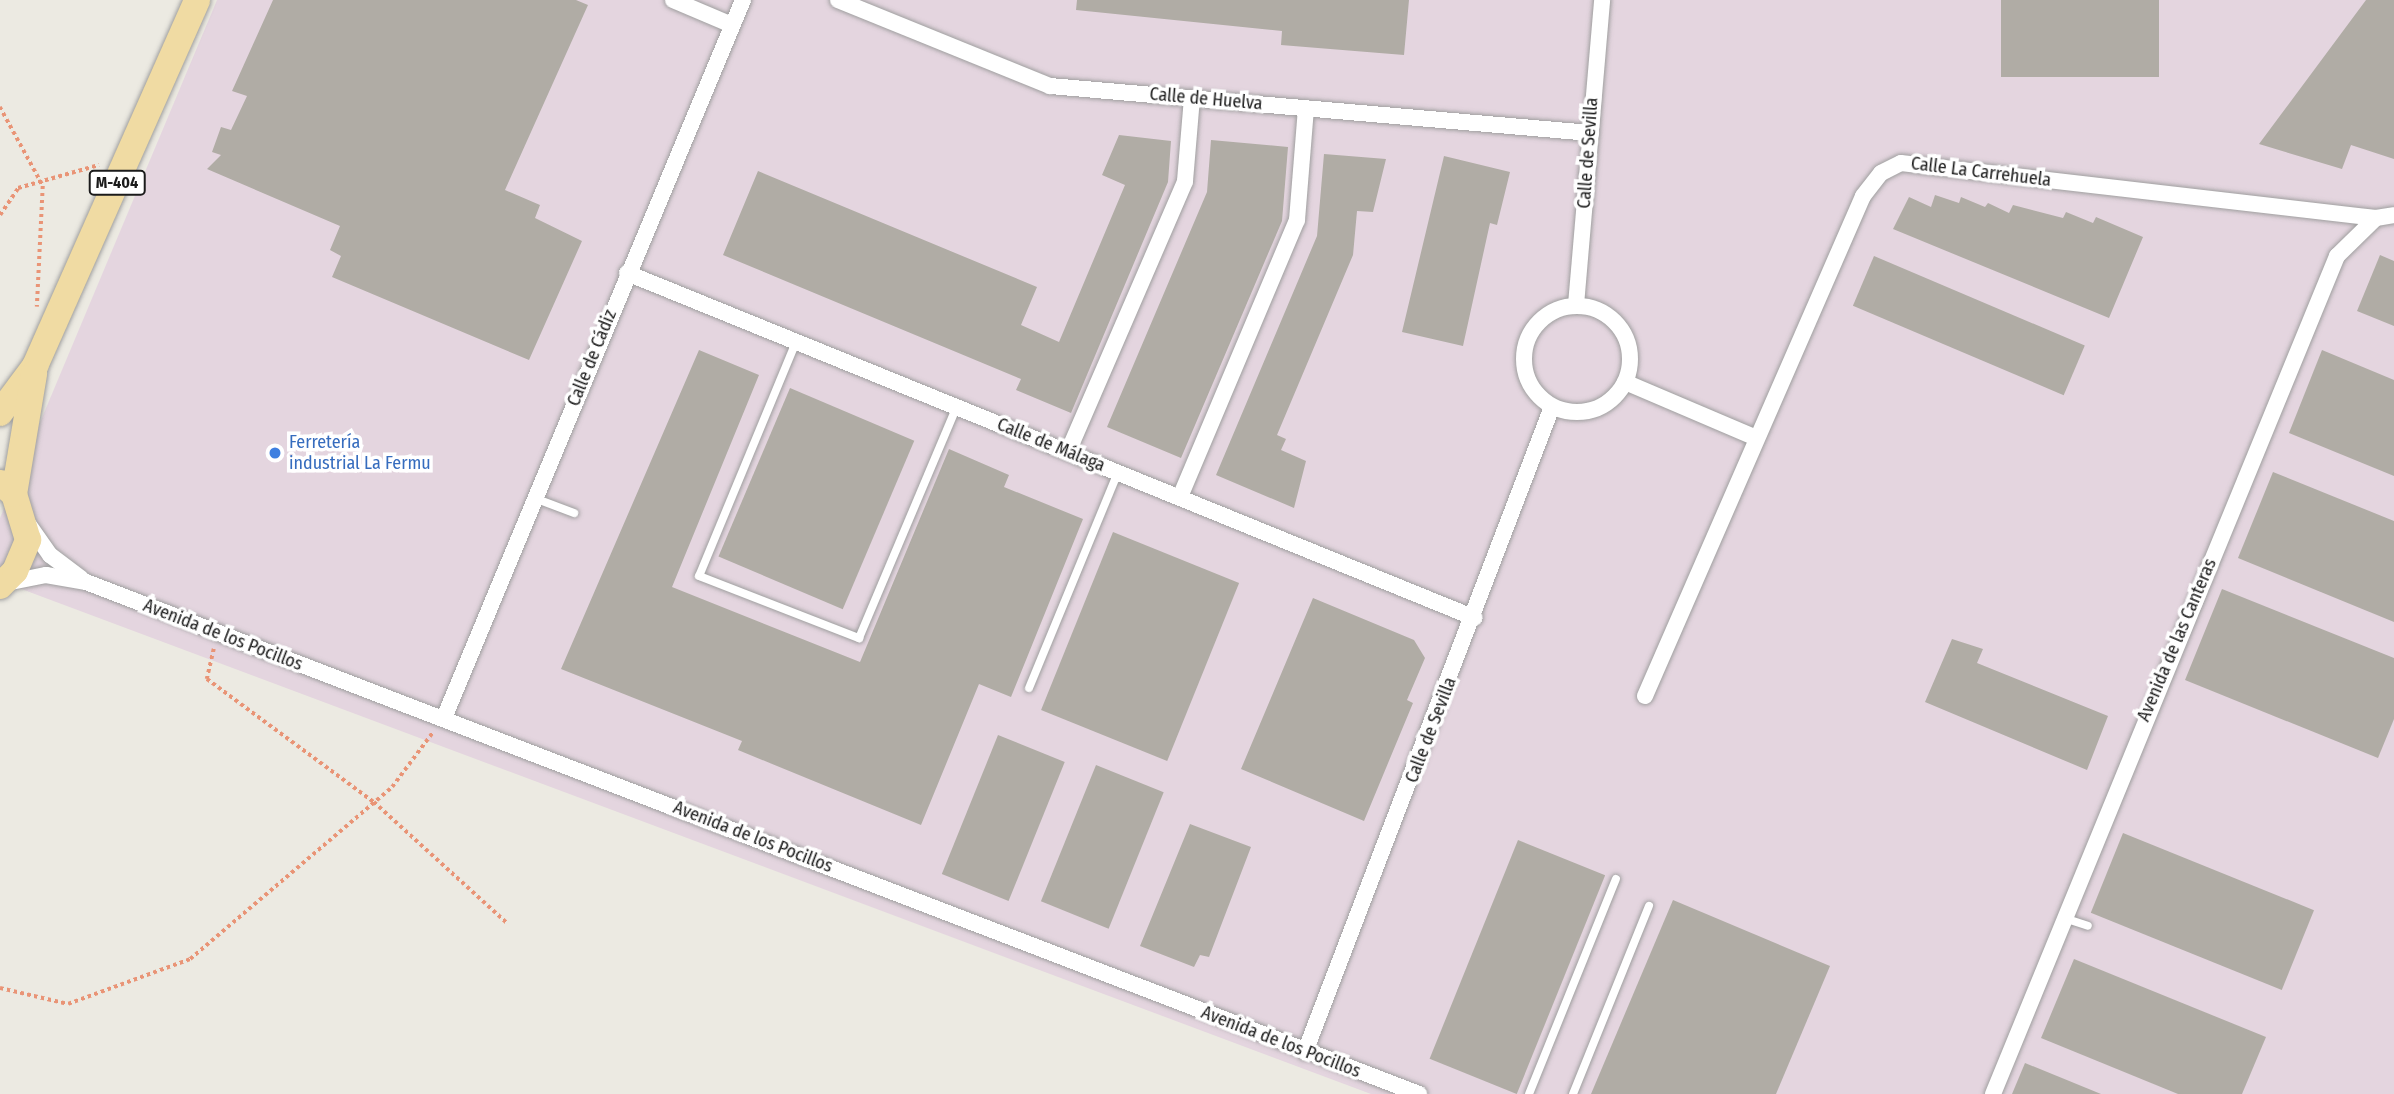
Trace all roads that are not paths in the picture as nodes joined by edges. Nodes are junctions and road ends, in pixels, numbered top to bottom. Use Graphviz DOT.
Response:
graph roads {
  1 [pos="197,0"];
  2 [pos="673,0"];
  3 [pos="743,0"];
  4 [pos="838,0"];
  5 [pos="1602,0"];
  6 [pos="732,25"];
  7 [pos="1192,98"];
  8 [pos="1306,108"];
  9 [pos="1591,133"];
  10 [pos="2394,215"];
  11 [pos="2376,218"];
  12 [pos="627,273"];
  13 [pos="1576,306"];
  14 [pos="797,341"];
  15 [pos="35,366"];
  16 [pos="1625,382"];
  17 [pos="957,407"];
  18 [pos="1552,407"];
  19 [pos="0,413"];
  20 [pos="1754,437"];
  21 [pos="1068,452"];
  22 [pos="1118,472"];
  23 [pos="7,488"];
  24 [pos="1180,497"];
  25 [pos="534,498"];
  26 [pos="574,513"];
  27 [pos="27,521"];
  28 [pos="86,582"];
  29 [pos="2,585"];
  30 [pos="1475,618"];
  31 [pos="1029,688"];
  32 [pos="1645,696"];
  33 [pos="444,718"];
  34 [pos="1616,879"];
  35 [pos="1649,906"];
  36 [pos="2064,918"];
  37 [pos="2088,926"];
  38 [pos="1305,1052"];
  39 [pos="1419,1094"];
  40 [pos="1529,1094"];
  41 [pos="1573,1094"];
  42 [pos="1993,1094"];
  1 -- 15 [label="main road, M-404"];
  2 -- 6 [label="street"];
  3 -- 6 [label="street, Calle de Cádiz"];
  4 -- 7 [label="street, Calle de Huelva"];
  5 -- 9 [label="street, Calle de Sevilla"];
  6 -- 12 [label="street, Calle de Cádiz"];
  7 -- 8 [label="street, Calle de Huelva"];
  7 -- 21 [label="street"];
  8 -- 9 [label="street, Calle de Huelva"];
  8 -- 24 [label="street"];
  9 -- 13 [label="street, Calle de Sevilla"];
  10 -- 11 [label="street"];
  11 -- 20 [label="street, Calle La Carrehuela"];
  11 -- 36 [label="street, Avenida de las Canteras"];
  12 -- 14 [label="street, Calle de Málaga"];
  12 -- 25 [label="street, Calle de Cádiz"];
  13 -- 16 [label="street"];
  13 -- 18 [label="street"];
  14 -- 17 [label="street, Calle de Málaga"];
  14 -- 17 [label="lane"];
  15 -- 19 [label="main road, M-404"];
  15 -- 23 [label="main road, M-404"];
  16 -- 18 [label="street"];
  16 -- 20 [label="street"];
  17 -- 21 [label="street, Calle de Málaga"];
  18 -- 30 [label="street, Calle de Sevilla"];
  20 -- 32 [label="street, Calle La Carrehuela"];
  21 -- 22 [label="street, Calle de Málaga"];
  22 -- 24 [label="street, Calle de Málaga"];
  22 -- 31 [label="lane"];
  23 -- 27 [label="main road, M-404"];
  24 -- 30 [label="street, Calle de Málaga"];
  25 -- 26 [label="lane"];
  25 -- 33 [label="street, Calle de Cádiz"];
  27 -- 28 [label="street"];
  27 -- 29 [label="main road"];
  28 -- 29 [label="street"];
  28 -- 33 [label="street, Avenida de los Pocillos"];
  30 -- 38 [label="street, Calle de Sevilla"];
  33 -- 38 [label="street, Avenida de los Pocillos"];
  34 -- 40 [label="lane"];
  35 -- 41 [label="lane"];
  36 -- 37 [label="lane"];
  36 -- 42 [label="street, Avenida de las Canteras"];
  38 -- 39 [label="street, Avenida de los Pocillos"];
}
